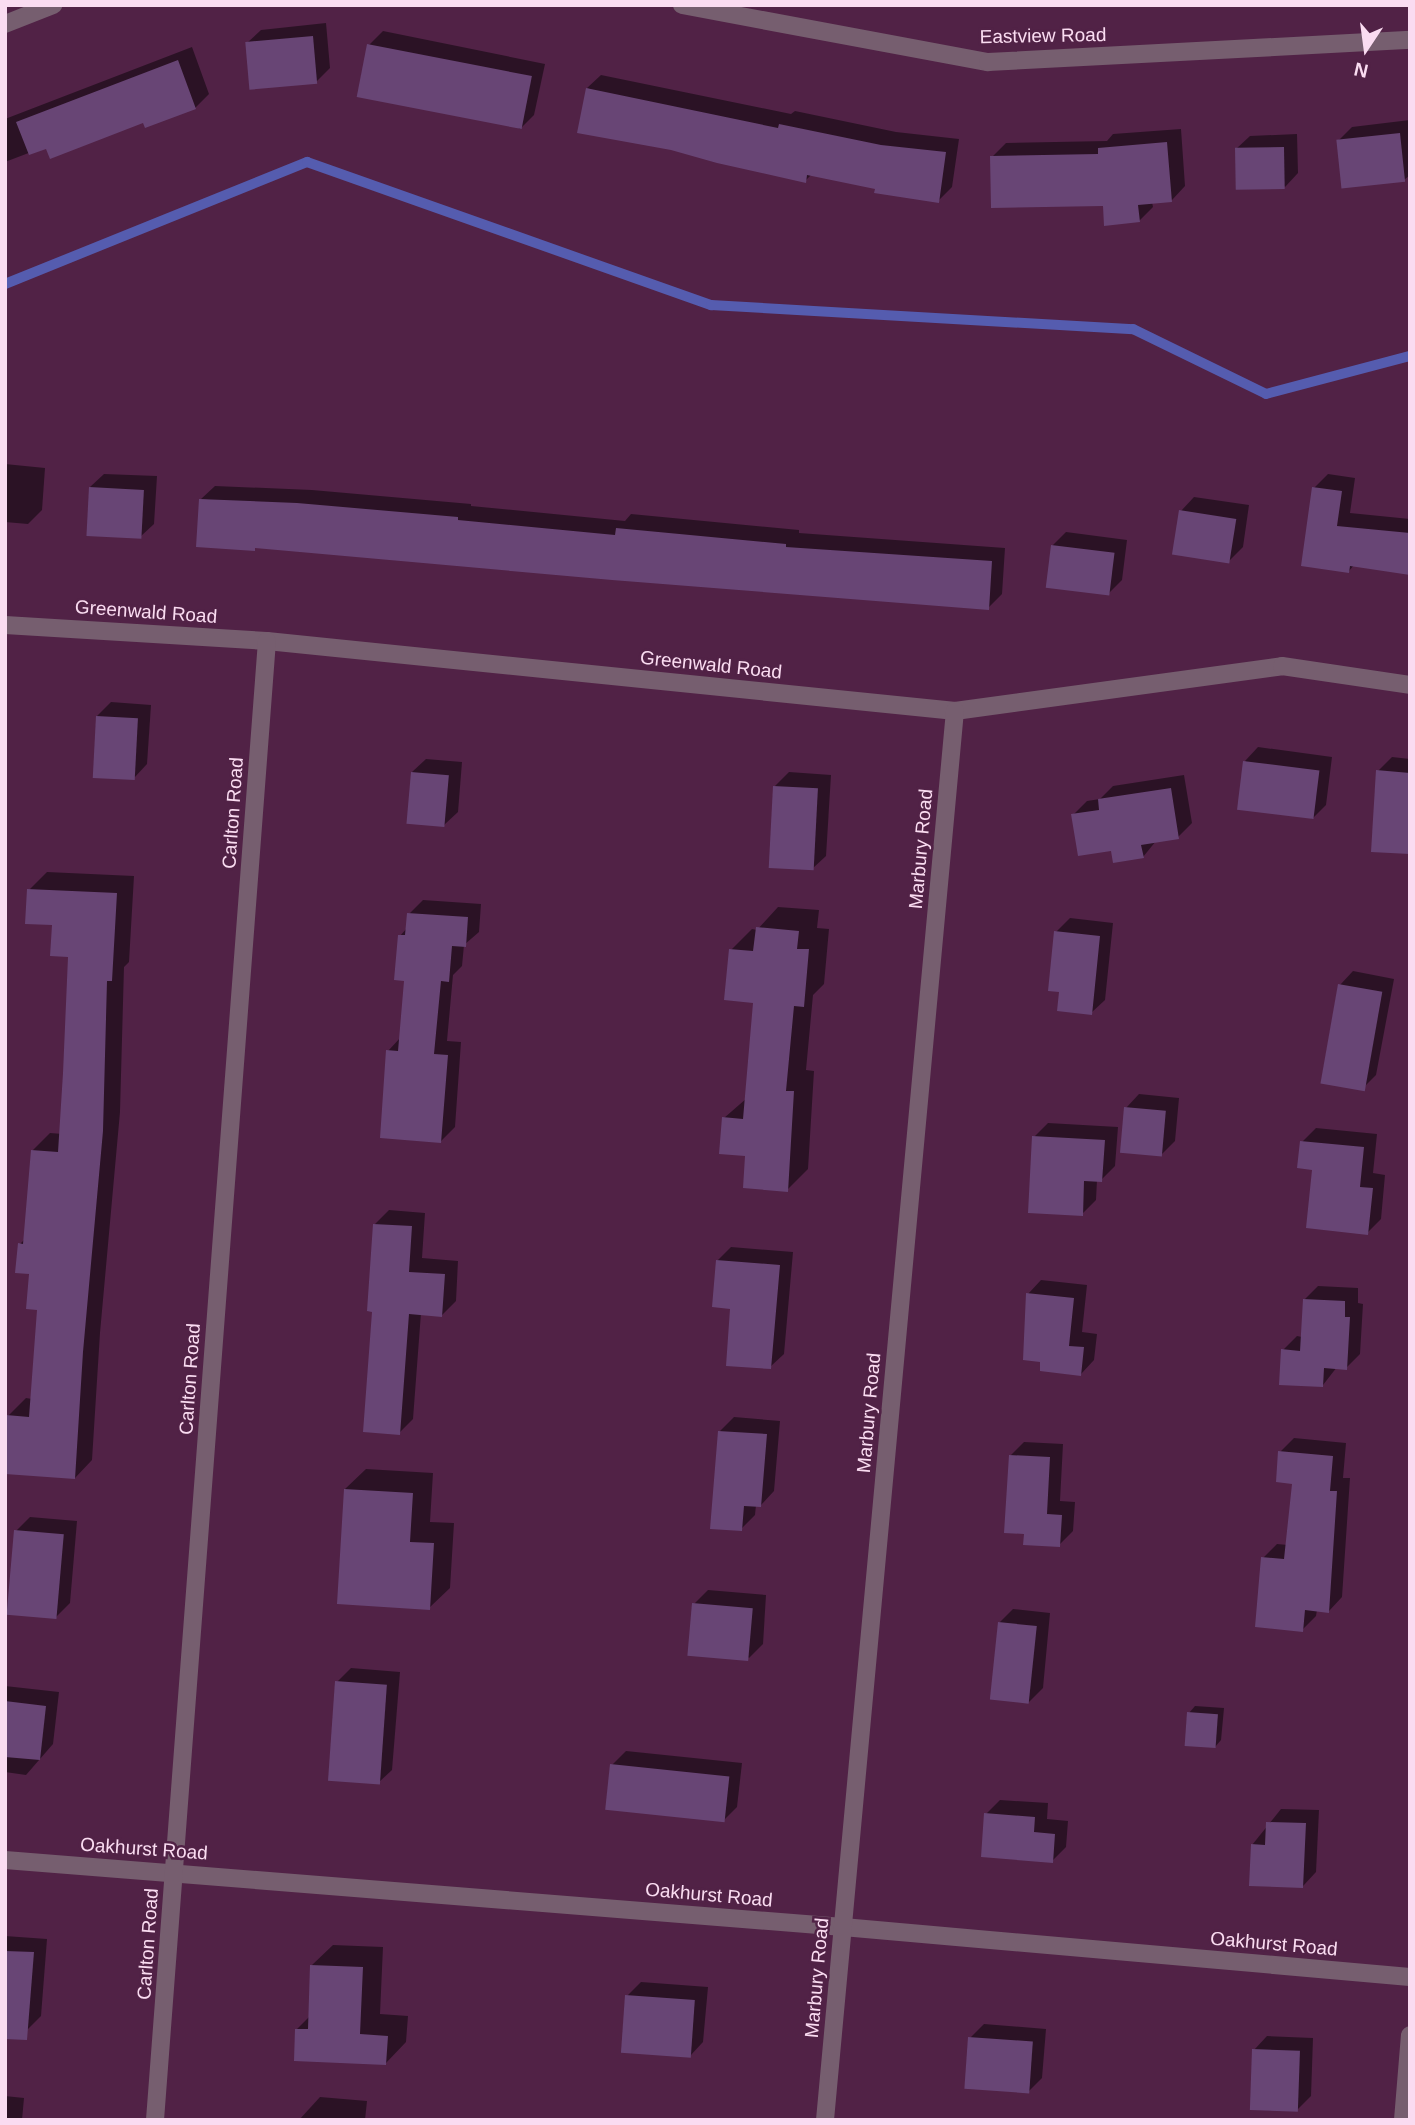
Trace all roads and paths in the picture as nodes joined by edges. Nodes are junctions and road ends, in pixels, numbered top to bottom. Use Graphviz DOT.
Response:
graph roads {
  1 [pos="52,5"];
  2 [pos="682,5"];
  3 [pos="5,24"];
  4 [pos="1410,40"];
  5 [pos="5,625"];
  6 [pos="267,641"];
  7 [pos="1410,685"];
  8 [pos="955,710"];
  9 [pos="5,1860"];
  10 [pos="174,1872"];
  11 [pos="842,1927"];
  12 [pos="1410,1977"];
  13 [pos="1410,2035"];
  14 [pos="155,2120"];
  15 [pos="825,2120"];
  16 [pos="1403,2120"];
  1 -- 3 [label="street"];
  2 -- 4 [label="street, Eastview Road"];
  5 -- 6 [label="street, Greenwald Road"];
  6 -- 8 [label="street, Greenwald Road"];
  6 -- 10 [label="street, Carlton Road"];
  7 -- 8 [label="street, Greenwald Road"];
  8 -- 11 [label="street, Marbury Road"];
  9 -- 10 [label="street, Oakhurst Road"];
  10 -- 11 [label="street, Oakhurst Road"];
  10 -- 14 [label="street, Carlton Road"];
  11 -- 12 [label="street, Oakhurst Road"];
  11 -- 15 [label="street, Marbury Road"];
  13 -- 16 [label="street"];
}
